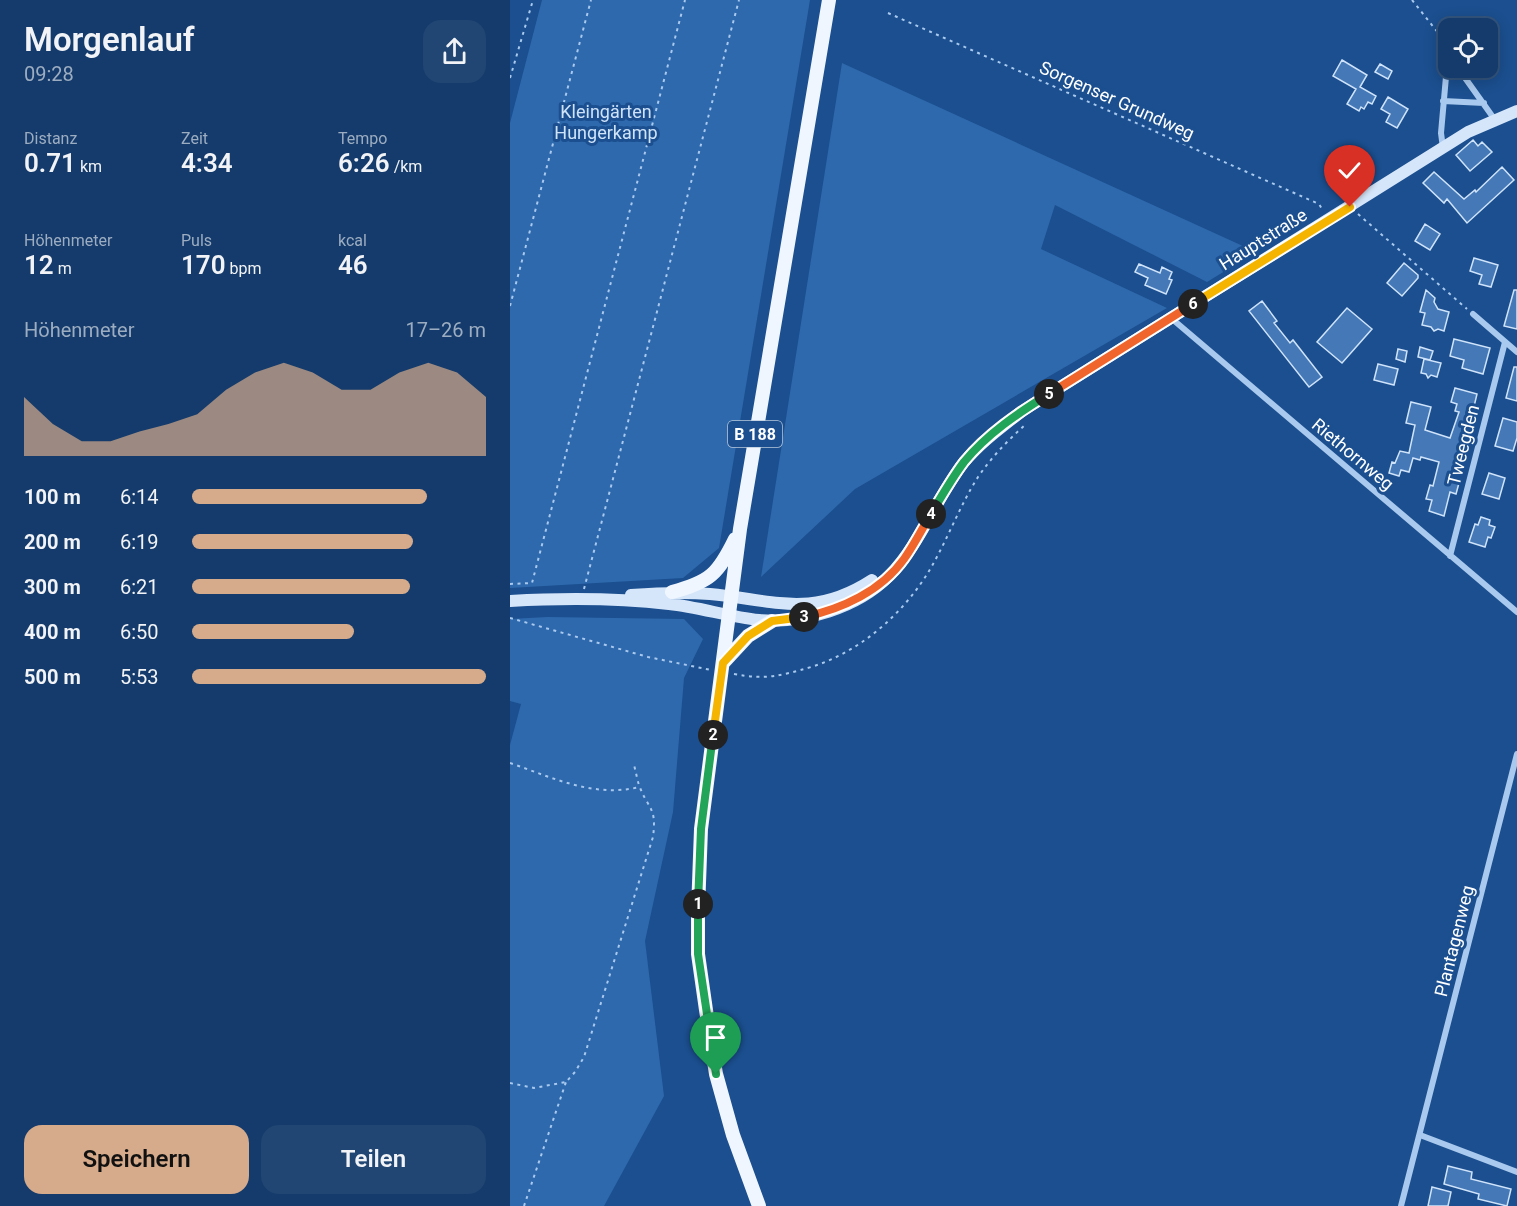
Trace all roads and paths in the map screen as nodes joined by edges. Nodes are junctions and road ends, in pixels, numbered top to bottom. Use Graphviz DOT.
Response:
graph roads {
  1 [pos="534,0"];
  2 [pos="591,0"];
  3 [pos="685,0"];
  4 [pos="739,0"];
  5 [pos="829,0"];
  6 [pos="1412,0"];
  7 [pos="888,13"];
  8 [pos="1438,33"];
  9 [pos="510,78"];
  10 [pos="1445,78"];
  11 [pos="1465,78"];
  12 [pos="1443,101"];
  13 [pos="1484,103"];
  14 [pos="1517,111"];
  15 [pos="1495,120"];
  16 [pos="1443,148"];
  17 [pos="1350,207"];
  18 [pos="1330,219"];
  19 [pos="510,306"];
  20 [pos="1473,314"];
  21 [pos="1170,318"];
  22 [pos="1505,342"];
  23 [pos="1517,352"];
  24 [pos="1027,423"];
  25 [pos="740,529"];
  26 [pos="920,533"];
  27 [pos="1450,556"];
  28 [pos="510,585"];
  29 [pos="672,592"];
  30 [pos="731,596"];
  31 [pos="587,599"];
  32 [pos="510,601"];
  33 [pos="1517,612"];
  34 [pos="729,615"];
  35 [pos="510,618"];
  36 [pos="772,621"];
  37 [pos="723,663"];
  38 [pos="683,665"];
  39 [pos="758,678"];
  40 [pos="1517,754"];
  41 [pos="510,763"];
  42 [pos="634,765"];
  43 [pos="640,787"];
  44 [pos="566,1082"];
  45 [pos="510,1083"];
  46 [pos="1420,1135"];
  47 [pos="1517,1172"];
  48 [pos="524,1206"];
  49 [pos="759,1206"];
  50 [pos="1401,1206"];
  1 -- 9 [label="path"];
  2 -- 19 [label="path"];
  3 -- 28 [label="path"];
  4 -- 31 [label="path"];
  5 -- 25 [label="main road, B 188"];
  6 -- 8 [label="path"];
  7 -- 18 [label="path, Sorgenser Grundweg"];
  10 -- 12 [label="street"];
  11 -- 13 [label="street"];
  12 -- 13 [label="street"];
  12 -- 16 [label="street"];
  13 -- 15 [label="street"];
  14 -- 15 [label="main road, Hauptstraße"];
  15 -- 16 [label="main road, Hauptstraße"];
  16 -- 17 [label="main road, Hauptstraße"];
  17 -- 18 [label="main road, Hauptstraße"];
  17 -- 20 [label="path"];
  18 -- 21 [label="main road, Hauptstraße"];
  20 -- 22 [label="street"];
  21 -- 26 [label="main road, Hauptstraße"];
  21 -- 27 [label="street, Riethornweg"];
  22 -- 23 [label="street"];
  22 -- 27 [label="street, Tweegden"];
  24 -- 39 [label="path"];
  25 -- 29 [label="main road"];
  25 -- 30 [label="main road, B 188"];
  26 -- 30 [label="main road"];
  26 -- 36 [label="main road"];
  27 -- 33 [label="street, Riethornweg"];
  29 -- 30 [label="main road"];
  29 -- 31 [label="main road"];
  30 -- 34 [label="main road, B 188"];
  31 -- 32 [label="main road"];
  31 -- 34 [label="main road"];
  34 -- 36 [label="main road"];
  34 -- 37 [label="main road, B 188"];
  35 -- 38 [label="path"];
  36 -- 37 [label="main road"];
  37 -- 49 [label="main road, B 188"];
  40 -- 46 [label="street, Plantagenweg"];
  41 -- 43 [label="path"];
  42 -- 43 [label="path"];
  43 -- 44 [label="path"];
  44 -- 45 [label="path"];
  44 -- 48 [label="path"];
  46 -- 47 [label="street"];
  46 -- 50 [label="street, Plantagenweg"];
}
